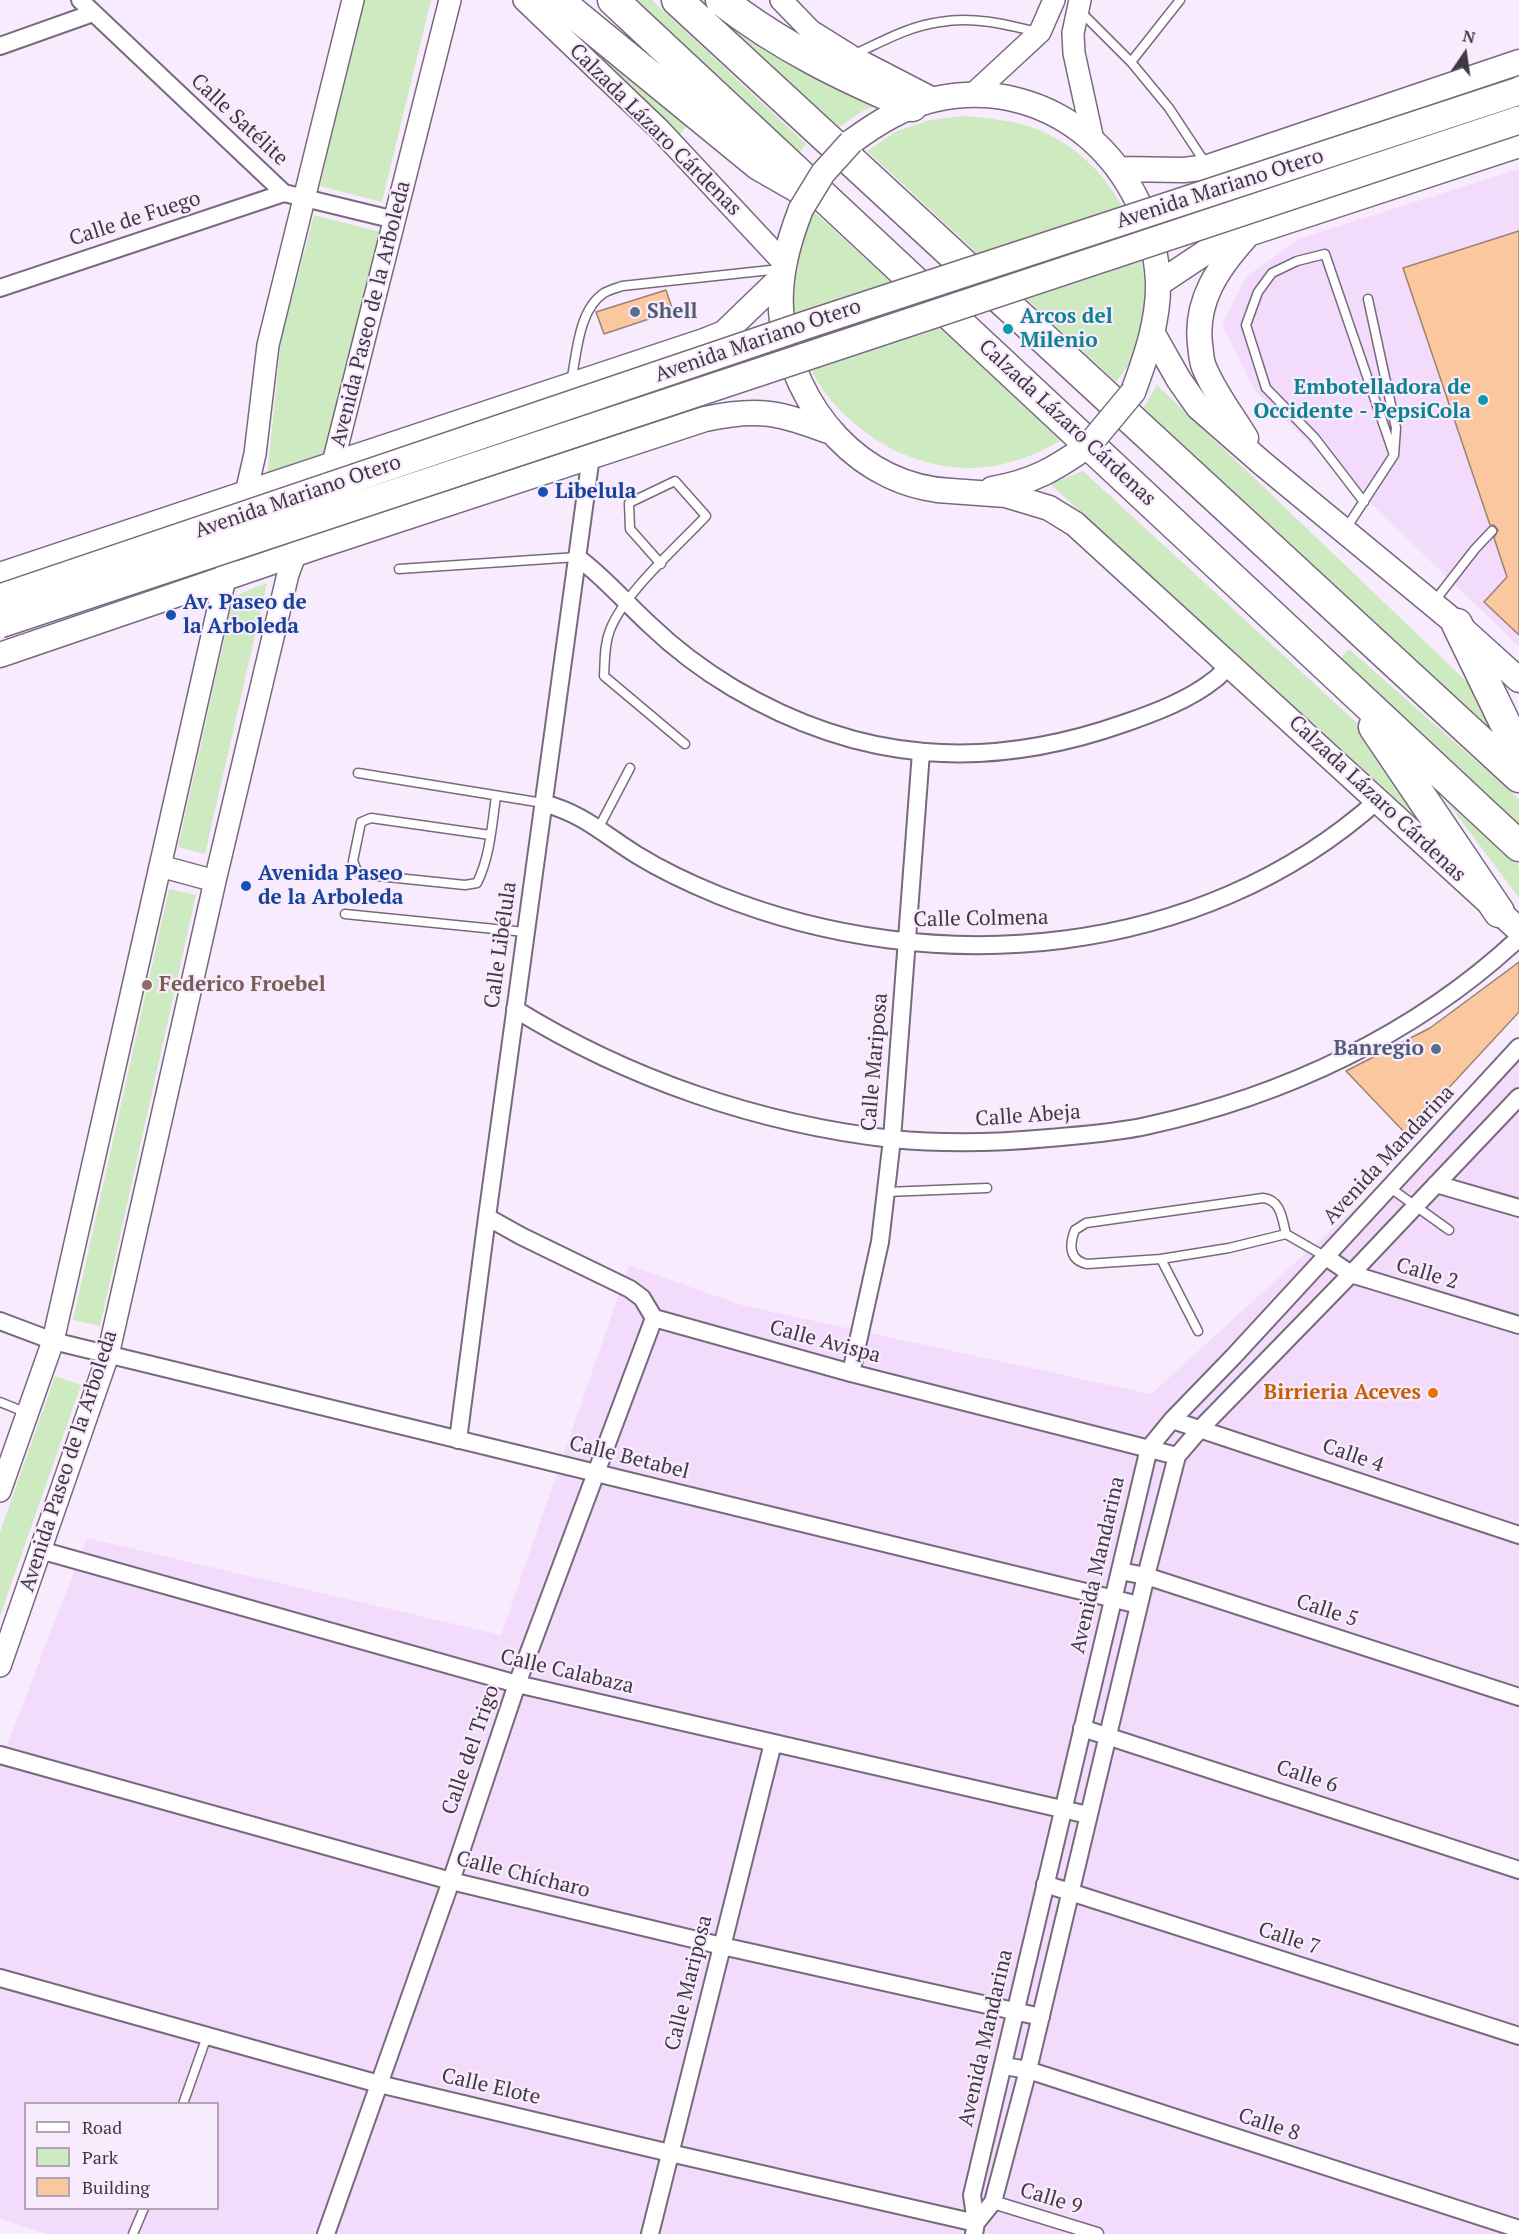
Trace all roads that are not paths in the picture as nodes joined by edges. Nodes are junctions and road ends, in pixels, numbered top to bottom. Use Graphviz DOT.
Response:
graph roads {
  1 [pos="80,0"];
  2 [pos="353,0"];
  3 [pos="450,0"];
  4 [pos="524,0"];
  5 [pos="553,0"];
  6 [pos="613,0"];
  7 [pos="677,0"];
  8 [pos="721,0"];
  9 [pos="781,0"];
  10 [pos="1054,0"];
  11 [pos="1180,0"];
  12 [pos="1079,4"];
  13 [pos="93,13"];
  14 [pos="1040,33"];
  15 [pos="0,46"];
  16 [pos="851,56"];
  17 [pos="1131,62"];
  18 [pos="1519,62"];
  19 [pos="1519,91"];
  20 [pos="972,95"];
  21 [pos="923,103"];
  22 [pos="1519,120"];
  23 [pos="1093,140"];
  24 [pos="1519,145"];
  25 [pos="1208,167"];
  26 [pos="1119,168"];
  27 [pos="294,195"];
  28 [pos="840,210"];
  29 [pos="395,220"];
  30 [pos="1248,234"];
  31 [pos="783,270"];
  32 [pos="1158,284"];
  33 [pos="0,288"];
  34 [pos="1368,299"];
  35 [pos="724,333"];
  36 [pos="1153,334"];
  37 [pos="570,385"];
  38 [pos="831,432"];
  39 [pos="1394,455"];
  40 [pos="591,456"];
  41 [pos="333,463"];
  42 [pos="1263,463"];
  43 [pos="937,490"];
  44 [pos="246,492"];
  45 [pos="315,501"];
  46 [pos="1364,502"];
  47 [pos="238,526"];
  48 [pos="1345,531"];
  49 [pos="1492,531"];
  50 [pos="293,555"];
  51 [pos="577,557"];
  52 [pos="661,564"];
  53 [pos="399,569"];
  54 [pos="0,575"];
  55 [pos="225,578"];
  56 [pos="0,598"];
  57 [pos="626,601"];
  58 [pos="1433,604"];
  59 [pos="0,624"];
  60 [pos="1457,624"];
  61 [pos="0,655"];
  62 [pos="1230,664"];
  63 [pos="1519,680"];
  64 [pos="1343,682"];
  65 [pos="685,744"];
  66 [pos="921,752"];
  67 [pos="1519,752"];
  68 [pos="630,768"];
  69 [pos="358,773"];
  70 [pos="1519,777"];
  71 [pos="496,796"];
  72 [pos="1378,800"];
  73 [pos="543,803"];
  74 [pos="598,829"];
  75 [pos="490,835"];
  76 [pos="1519,846"];
  77 [pos="160,866"];
  78 [pos="215,881"];
  79 [pos="345,914"];
  80 [pos="1509,921"];
  81 [pos="525,932"];
  82 [pos="1519,939"];
  83 [pos="908,943"];
  84 [pos="515,1009"];
  85 [pos="1519,1047"];
  86 [pos="1519,1097"];
  87 [pos="892,1139"];
  88 [pos="1436,1184"];
  89 [pos="1389,1187"];
  90 [pos="987,1188"];
  91 [pos="886,1192"];
  92 [pos="1415,1207"];
  93 [pos="1519,1208"];
  94 [pos="487,1217"];
  95 [pos="1449,1230"];
  96 [pos="1286,1234"];
  97 [pos="1326,1257"];
  98 [pos="1161,1259"];
  99 [pos="1351,1274"];
  100 [pos="654,1318"];
  101 [pos="0,1321"];
  102 [pos="1519,1325"];
  103 [pos="1198,1331"];
  104 [pos="53,1341"];
  105 [pos="108,1355"];
  106 [pos="851,1373"];
  107 [pos="0,1402"];
  108 [pos="28,1413"];
  109 [pos="1172,1420"];
  110 [pos="1201,1428"];
  111 [pos="458,1440"];
  112 [pos="1149,1448"];
  113 [pos="1177,1456"];
  114 [pos="594,1473"];
  115 [pos="0,1491"];
  116 [pos="1519,1535"];
  117 [pos="40,1550"];
  118 [pos="1120,1571"];
  119 [pos="1146,1576"];
  120 [pos="1113,1599"];
  121 [pos="1139,1605"];
  122 [pos="0,1666"];
  123 [pos="517,1684"];
  124 [pos="1519,1697"];
  125 [pos="1082,1728"];
  126 [pos="1107,1736"];
  127 [pos="773,1743"];
  128 [pos="0,1755"];
  129 [pos="1063,1808"];
  130 [pos="1088,1815"];
  131 [pos="1519,1870"];
  132 [pos="451,1881"];
  133 [pos="1045,1884"];
  134 [pos="1070,1892"];
  135 [pos="722,1946"];
  136 [pos="0,1978"];
  137 [pos="1015,2012"];
  138 [pos="1041,2017"];
  139 [pos="207,2036"];
  140 [pos="1519,2036"];
  141 [pos="1004,2066"];
  142 [pos="1028,2070"];
  143 [pos="379,2084"];
  144 [pos="183,2102"];
  145 [pos="669,2153"];
  146 [pos="993,2202"];
  147 [pos="143,2210"];
  148 [pos="975,2228"];
  149 [pos="1519,2229"];
  150 [pos="133,2234"];
  151 [pos="326,2234"];
  152 [pos="650,2234"];
  153 [pos="1097,2234"];
  1 -- 13 [label="street, Calle Satélite"];
  2 -- 27 [label="street"];
  3 -- 29 [label="street, Avenida Paseo de la Arboleda"];
  4 -- 31 [label="street, Calzada Lázaro Cárdenas"];
  5 -- 28 [label="highway"];
  6 -- 28 [label="highway, Calzada Lázaro Cárdenas"];
  7 -- 70 [label="highway"];
  8 -- 21 [label="highway"];
  9 -- 16 [label="street"];
  10 -- 14 [label="street"];
  11 -- 17 [label="lane"];
  12 -- 17 [label="lane"];
  12 -- 23 [label="street"];
  13 -- 15 [label="street"];
  13 -- 27 [label="street, Calle Satélite"];
  14 -- 16 [label="lane"];
  14 -- 20 [label="street"];
  16 -- 21 [label="street"];
  17 -- 25 [label="lane"];
  18 -- 25 [label="main road, Avenida Mariano Otero"];
  19 -- 56 [label="main road, Avenida Mariano Otero, bridge"];
  20 -- 21 [label="main road"];
  20 -- 23 [label="main road"];
  21 -- 31 [label="main road, bridge"];
  22 -- 59 [label="main road, Avenida Mariano Otero, bridge"];
  23 -- 26 [label="main road"];
  24 -- 30 [label="main road"];
  25 -- 26 [label="main road, Avenida Mariano Otero"];
  26 -- 32 [label="main road"];
  27 -- 29 [label="street, Calle Satélite"];
  27 -- 33 [label="street, Calle de Fuego"];
  27 -- 44 [label="street"];
  28 -- 64 [label="highway, Calzada Lázaro Cárdenas"];
  29 -- 41 [label="street, Avenida Paseo de la Arboleda"];
  30 -- 32 [label="main road"];
  30 -- 42 [label="main road"];
  31 -- 35 [label="main road, Avenida Mariano Otero"];
  31 -- 37 [label="lane"];
  31 -- 38 [label="main road"];
  32 -- 36 [label="main road"];
  34 -- 39 [label="lane"];
  35 -- 37 [label="main road, Avenida Mariano Otero"];
  35 -- 45 [label="main road"];
  36 -- 42 [label="main road"];
  36 -- 43 [label="main road, bridge"];
  37 -- 41 [label="main road, Avenida Mariano Otero"];
  38 -- 40 [label="main road"];
  38 -- 43 [label="main road"];
  39 -- 46 [label="lane"];
  39 -- 46 [label="lane"];
  40 -- 50 [label="main road"];
  40 -- 51 [label="street, Calle Libélula"];
  41 -- 44 [label="main road, Avenida Mariano Otero"];
  41 -- 45 [label="street, Avenida Paseo de la Arboleda"];
  42 -- 48 [label="main road"];
  43 -- 62 [label="main road, Calzada Lázaro Cárdenas"];
  44 -- 47 [label="street"];
  44 -- 54 [label="main road, Avenida Mariano Otero"];
  45 -- 47 [label="main road"];
  45 -- 50 [label="street, Avenida Paseo de la Arboleda"];
  46 -- 48 [label="lane"];
  47 -- 55 [label="street"];
  48 -- 58 [label="main road"];
  49 -- 58 [label="lane"];
  50 -- 55 [label="main road"];
  50 -- 78 [label="street, Avenida Paseo de la Arboleda"];
  51 -- 53 [label="lane"];
  51 -- 57 [label="street"];
  51 -- 73 [label="street, Calle Libélula"];
  52 -- 52 [label="lane"];
  52 -- 57 [label="lane"];
  55 -- 61 [label="main road"];
  55 -- 77 [label="street"];
  57 -- 65 [label="lane"];
  57 -- 66 [label="street"];
  58 -- 60 [label="main road"];
  60 -- 63 [label="main road"];
  60 -- 67 [label="highway"];
  62 -- 66 [label="street"];
  62 -- 72 [label="main road, Calzada Lázaro Cárdenas"];
  64 -- 76 [label="highway, Calzada Lázaro Cárdenas"];
  64 -- 80 [label="highway"];
  66 -- 83 [label="street, Calle Mariposa"];
  68 -- 74 [label="lane"];
  69 -- 71 [label="lane"];
  71 -- 73 [label="lane"];
  71 -- 75 [label="lane"];
  72 -- 80 [label="main road, Calzada Lázaro Cárdenas"];
  72 -- 83 [label="street, Calle Colmena"];
  73 -- 74 [label="street, Calle Colmena"];
  73 -- 81 [label="street, Calle Libélula"];
  74 -- 83 [label="street, Calle Colmena"];
  75 -- 75 [label="lane"];
  77 -- 78 [label="street"];
  77 -- 104 [label="street"];
  78 -- 105 [label="street, Avenida Paseo de la Arboleda"];
  79 -- 81 [label="lane"];
  81 -- 84 [label="street, Calle Libélula"];
  82 -- 87 [label="street, Calle Abeja"];
  83 -- 87 [label="street, Calle Mariposa"];
  84 -- 87 [label="street, Calle Abeja"];
  84 -- 94 [label="street, Calle Libélula"];
  85 -- 89 [label="street, Avenida Mandarina"];
  86 -- 88 [label="street"];
  87 -- 91 [label="street, Calle Mariposa"];
  88 -- 92 [label="street"];
  88 -- 93 [label="street"];
  89 -- 92 [label="lane"];
  89 -- 97 [label="street, Avenida Mandarina"];
  90 -- 91 [label="lane"];
  91 -- 106 [label="street, Calle Mariposa"];
  92 -- 95 [label="lane"];
  92 -- 99 [label="street"];
  94 -- 100 [label="street"];
  94 -- 111 [label="street, Calle Libélula"];
  96 -- 97 [label="lane"];
  96 -- 98 [label="lane"];
  96 -- 98 [label="lane"];
  97 -- 99 [label="street, Calle 2"];
  97 -- 109 [label="street, Avenida Mandarina"];
  98 -- 103 [label="lane"];
  99 -- 102 [label="street, Calle 2"];
  99 -- 110 [label="street"];
  100 -- 106 [label="street, Calle Avispa"];
  100 -- 114 [label="street, Calle del Trigo"];
  101 -- 104 [label="street, Calle Betabel"];
  104 -- 105 [label="street, Calle Betabel"];
  104 -- 108 [label="street"];
  105 -- 111 [label="street, Calle Betabel"];
  105 -- 117 [label="street, Avenida Paseo de la Arboleda"];
  106 -- 112 [label="street, Calle Avispa"];
  107 -- 108 [label="lane"];
  108 -- 115 [label="street"];
  109 -- 110 [label="street, Calle 4"];
  109 -- 112 [label="street, Avenida Mandarina"];
  110 -- 113 [label="street"];
  110 -- 116 [label="street, Calle 4"];
  111 -- 114 [label="street, Calle Betabel"];
  112 -- 113 [label="street, Calle Avispa"];
  112 -- 118 [label="street, Avenida Mandarina"];
  113 -- 119 [label="street"];
  114 -- 120 [label="street, Calle Betabel"];
  114 -- 123 [label="street, Calle del Trigo"];
  117 -- 122 [label="street, Avenida Paseo de la Arboleda"];
  117 -- 123 [label="street, Calle Calabaza"];
  118 -- 119 [label="street, Calle 5"];
  118 -- 120 [label="street, Avenida Mandarina"];
  119 -- 121 [label="street"];
  119 -- 124 [label="street, Calle 5"];
  120 -- 121 [label="street, Calle Betabel"];
  120 -- 125 [label="street, Avenida Mandarina"];
  121 -- 126 [label="street"];
  123 -- 127 [label="street, Calle Calabaza"];
  123 -- 132 [label="street, Calle del Trigo"];
  125 -- 126 [label="street, Calle 6"];
  125 -- 129 [label="street, Avenida Mandarina"];
  126 -- 130 [label="street"];
  126 -- 131 [label="street, Calle 6"];
  127 -- 129 [label="street, Calle Calabaza"];
  127 -- 135 [label="street, Calle Mariposa"];
  128 -- 132 [label="street, Calle Chícharo"];
  129 -- 130 [label="street, Calle Calabaza"];
  129 -- 133 [label="street, Avenida Mandarina"];
  130 -- 134 [label="street"];
  132 -- 135 [label="street, Calle Chícharo"];
  132 -- 143 [label="street, Calle del Trigo"];
  133 -- 134 [label="street, Calle 7"];
  133 -- 137 [label="street, Avenida Mandarina"];
  134 -- 138 [label="street"];
  134 -- 140 [label="street, Calle 7"];
  135 -- 137 [label="street, Calle Chícharo"];
  135 -- 145 [label="street, Calle Mariposa"];
  136 -- 139 [label="street, Calle Elote"];
  137 -- 138 [label="street, Calle Chícharo"];
  137 -- 141 [label="street, Avenida Mandarina"];
  138 -- 142 [label="street"];
  139 -- 143 [label="street, Calle Elote"];
  139 -- 144 [label="lane"];
  141 -- 142 [label="street, Calle 8"];
  141 -- 148 [label="street, Avenida Mandarina"];
  142 -- 146 [label="street"];
  142 -- 149 [label="street, Calle 8"];
  143 -- 145 [label="street, Calle Elote"];
  143 -- 151 [label="street, Calle del Trigo"];
  145 -- 148 [label="street, Calle Elote"];
  145 -- 152 [label="street, Calle Mariposa"];
  146 -- 148 [label="street"];
  146 -- 153 [label="street, Calle 9"];
  147 -- 150 [label="lane"];
}
